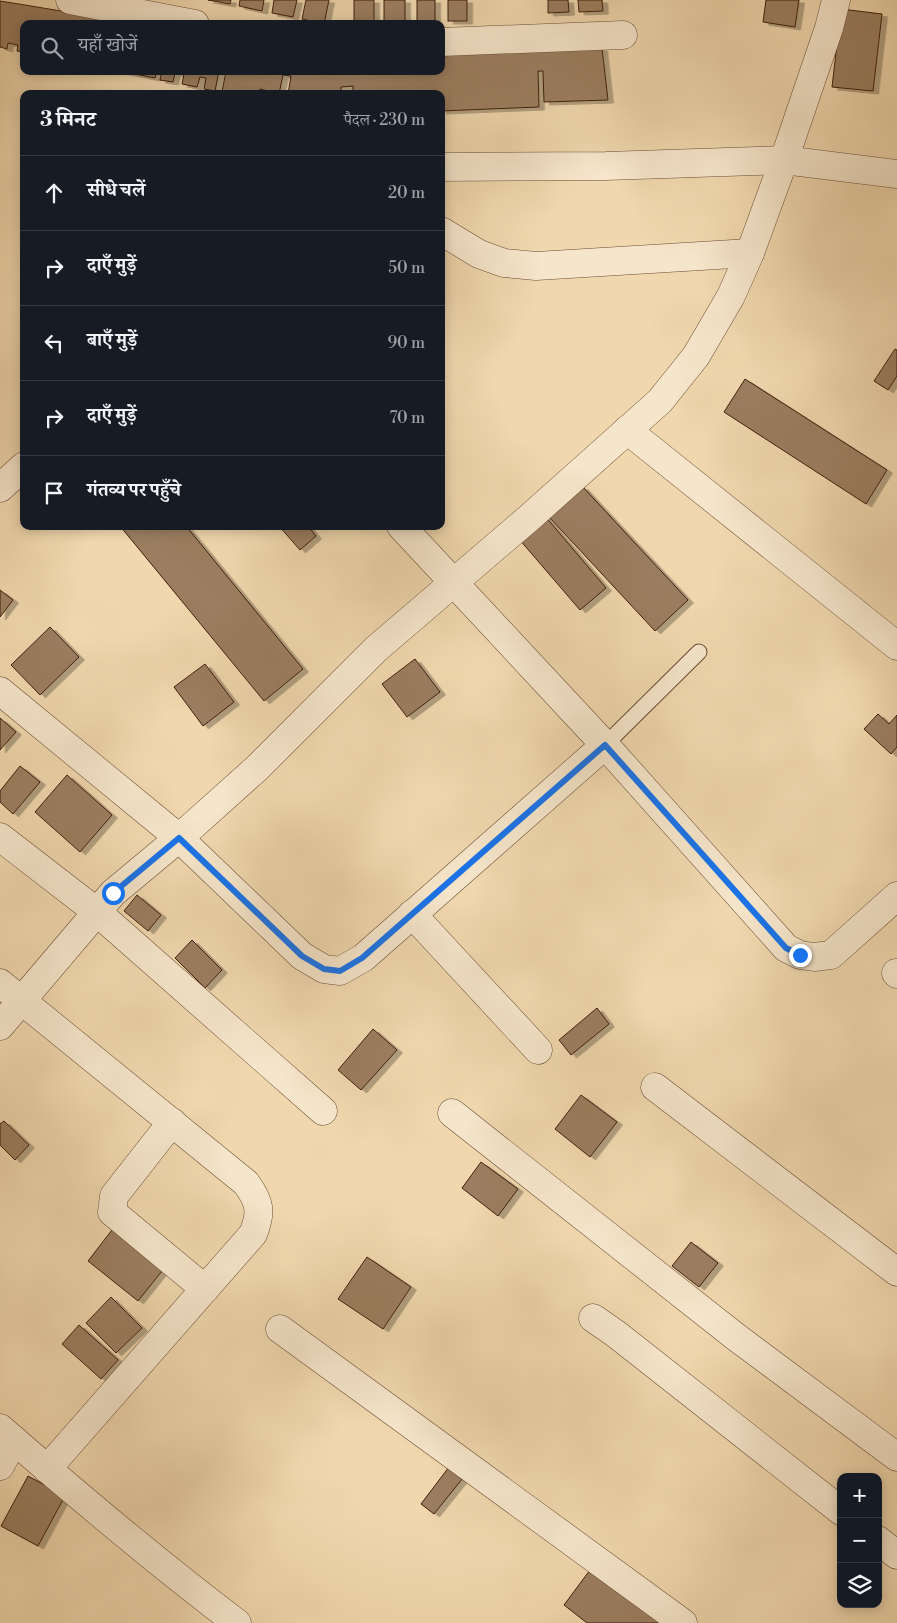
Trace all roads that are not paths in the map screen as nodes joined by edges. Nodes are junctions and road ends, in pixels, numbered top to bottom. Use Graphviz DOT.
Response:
graph roads {
  1 [pos="70,0"];
  2 [pos="836,0"];
  3 [pos="174,20"];
  4 [pos="623,35"];
  5 [pos="445,42"];
  6 [pos="784,160"];
  7 [pos="445,167"];
  8 [pos="897,174"];
  9 [pos="445,233"];
  10 [pos="750,254"];
  11 [pos="627,430"];
  12 [pos="20,470"];
  13 [pos="0,488"];
  14 [pos="405,530"];
  15 [pos="454,582"];
  16 [pos="897,646"];
  17 [pos="699,652"];
  18 [pos="0,691"];
  19 [pos="605,745"];
  20 [pos="0,837"];
  21 [pos="179,838"];
  22 [pos="897,896"];
  23 [pos="97,912"];
  24 [pos="412,914"];
  25 [pos="0,983"];
  26 [pos="22,1000"];
  27 [pos="0,1026"];
  28 [pos="538,1050"];
  29 [pos="655,1087"];
  30 [pos="323,1111"];
  31 [pos="452,1113"];
  32 [pos="172,1122"];
  33 [pos="897,1272"];
  34 [pos="205,1289"];
  35 [pos="593,1318"];
  36 [pos="280,1329"];
  37 [pos="7,1434"];
  38 [pos="897,1457"];
  39 [pos="0,1466"];
  40 [pos="47,1469"];
  41 [pos="837,1507"];
  42 [pos="882,1543"];
  43 [pos="897,1555"];
  44 [pos="237,1623"];
  45 [pos="683,1623"];
  1 -- 3 [label="street"];
  2 -- 6 [label="street"];
  4 -- 5 [label="street"];
  6 -- 7 [label="street"];
  6 -- 8 [label="street"];
  6 -- 10 [label="street"];
  9 -- 10 [label="street"];
  10 -- 11 [label="street"];
  11 -- 15 [label="street"];
  11 -- 16 [label="street"];
  12 -- 13 [label="street"];
  14 -- 15 [label="street"];
  15 -- 19 [label="street"];
  15 -- 21 [label="street"];
  17 -- 19 [label="lane"];
  18 -- 21 [label="street"];
  19 -- 22 [label="street"];
  19 -- 24 [label="street"];
  20 -- 23 [label="street"];
  21 -- 23 [label="street"];
  21 -- 24 [label="street"];
  23 -- 26 [label="street"];
  23 -- 30 [label="street"];
  24 -- 28 [label="street"];
  25 -- 26 [label="street"];
  26 -- 27 [label="street"];
  26 -- 32 [label="street"];
  29 -- 33 [label="street"];
  31 -- 38 [label="street"];
  32 -- 34 [label="street"];
  32 -- 34 [label="street"];
  34 -- 40 [label="street"];
  35 -- 41 [label="street"];
  36 -- 45 [label="street"];
  37 -- 39 [label="street"];
  37 -- 40 [label="street"];
  40 -- 44 [label="street"];
  42 -- 43 [label="street"];
}
